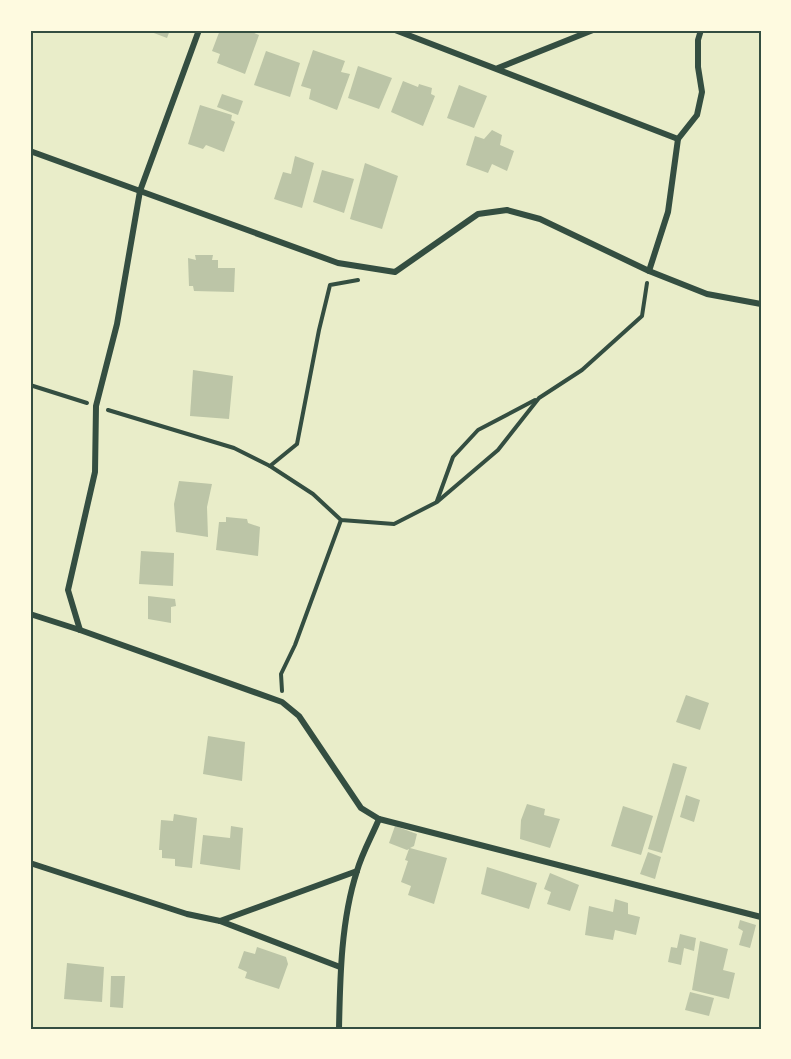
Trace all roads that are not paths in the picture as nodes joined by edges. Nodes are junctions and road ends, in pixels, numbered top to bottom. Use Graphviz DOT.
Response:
graph roads {
  1 [pos="199,30"];
  2 [pos="395,30"];
  3 [pos="593,30"];
  4 [pos="701,30"];
  5 [pos="498,68"];
  6 [pos="678,139"];
  7 [pos="30,151"];
  8 [pos="140,191"];
  9 [pos="649,271"];
  10 [pos="761,304"];
  11 [pos="30,614"];
  12 [pos="80,630"];
  13 [pos="379,819"];
  14 [pos="30,863"];
  15 [pos="357,871"];
  16 [pos="761,917"];
  17 [pos="220,921"];
  18 [pos="340,967"];
  19 [pos="339,1029"];
  1 -- 8 [label="street"];
  2 -- 5 [label="street"];
  3 -- 5 [label="street"];
  4 -- 6 [label="street"];
  5 -- 6 [label="street"];
  6 -- 9 [label="street"];
  7 -- 8 [label="street"];
  8 -- 9 [label="street"];
  8 -- 12 [label="street"];
  9 -- 10 [label="street"];
  11 -- 12 [label="street"];
  12 -- 13 [label="street"];
  13 -- 15 [label="street"];
  13 -- 16 [label="street"];
  14 -- 17 [label="street"];
  15 -- 17 [label="street"];
  15 -- 18 [label="street"];
  17 -- 18 [label="street"];
  18 -- 19 [label="street"];
}
